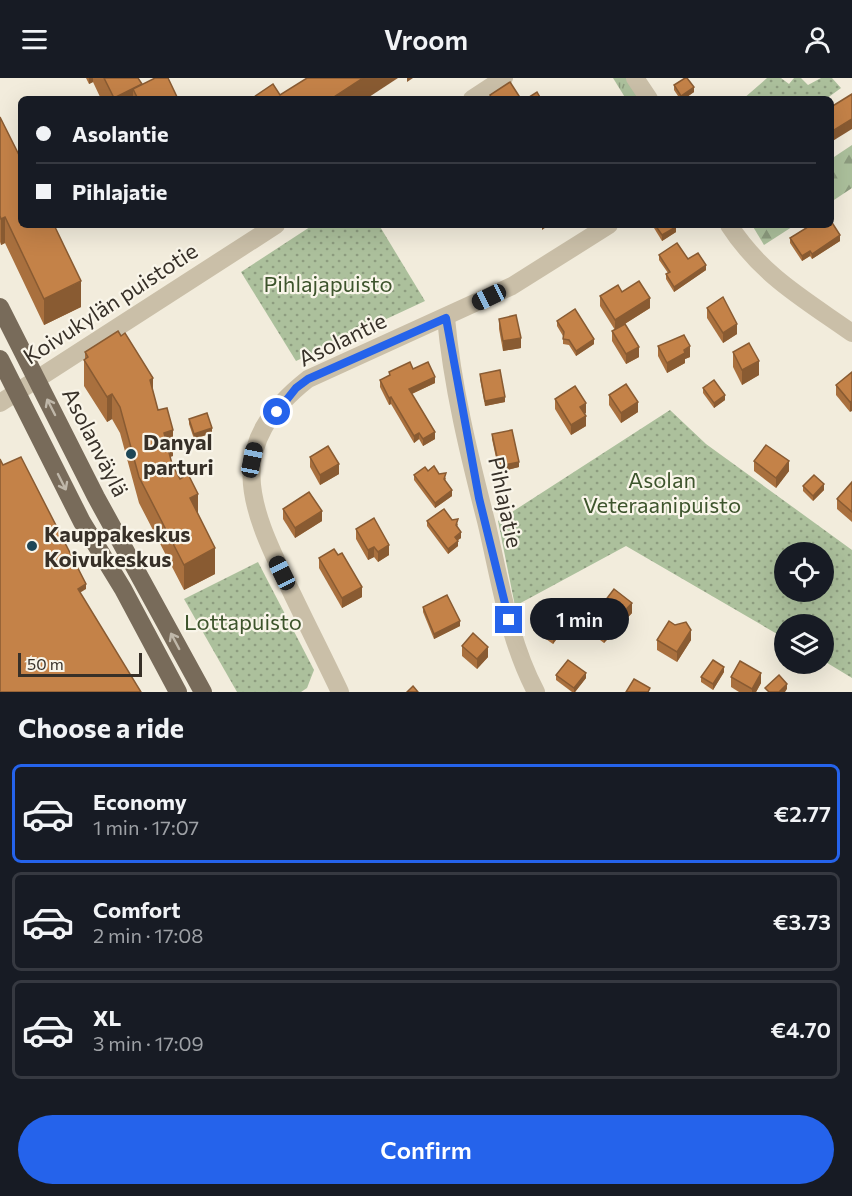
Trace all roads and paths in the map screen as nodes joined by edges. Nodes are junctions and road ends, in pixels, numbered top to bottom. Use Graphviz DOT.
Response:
graph roads {
  1 [pos="504,78"];
  2 [pos="635,78"];
  3 [pos="477,96"];
  4 [pos="647,96"];
  5 [pos="271,228"];
  6 [pos="604,228"];
  7 [pos="731,228"];
  8 [pos="0,307"];
  9 [pos="446,318"];
  10 [pos="852,333"];
  11 [pos="0,359"];
  12 [pos="37,379"];
  13 [pos="18,392"];
  14 [pos="0,403"];
  15 [pos="178,692"];
  16 [pos="203,692"];
  17 [pos="340,692"];
  18 [pos="536,692"];
  1 -- 3 [label="street"];
  2 -- 4 [label="street"];
  5 -- 12 [label="street, Koivukylän puistotie"];
  6 -- 9 [label="street, Asolantie"];
  7 -- 10 [label="street"];
  8 -- 12 [label="main road, Asolanväylä"];
  9 -- 17 [label="street, Asolantie"];
  9 -- 18 [label="street, Pihlajatie"];
  11 -- 13 [label="main road"];
  12 -- 13 [label="street, Koivukylän puistotie"];
  16 -- 12 [label="main road, Asolanväylä, one-way"];
  13 -- 14 [label="street, Koivukylän puistotie"];
  13 -- 15 [label="main road, one-way"];
}
